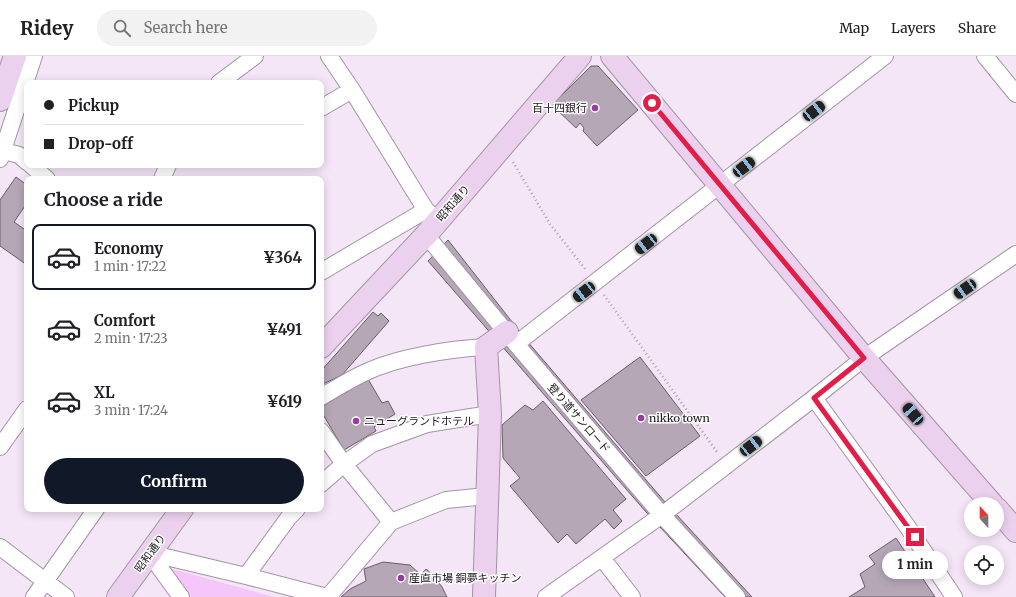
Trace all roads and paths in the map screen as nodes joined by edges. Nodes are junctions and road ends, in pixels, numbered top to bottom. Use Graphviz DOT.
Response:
graph roads {
  1 [pos="15,56"];
  2 [pos="34,56"];
  3 [pos="329,56"];
  4 [pos="580,56"];
  5 [pos="612,56"];
  6 [pos="884,56"];
  7 [pos="985,56"];
  8 [pos="249,57"];
  9 [pos="26,80"];
  10 [pos="222,80"];
  11 [pos="24,85"];
  12 [pos="352,90"];
  13 [pos="1016,94"];
  14 [pos="0,100"];
  15 [pos="324,106"];
  16 [pos="503,145"];
  17 [pos="1,153"];
  18 [pos="24,159"];
  19 [pos="35,168"];
  20 [pos="44,176"];
  21 [pos="721,185"];
  22 [pos="430,222"];
  23 [pos="1016,254"];
  24 [pos="324,271"];
  25 [pos="596,283"];
  26 [pos="511,338"];
  27 [pos="324,344"];
  28 [pos="486,347"];
  29 [pos="864,358"];
  30 [pos="324,395"];
  31 [pos="814,398"];
  32 [pos="24,413"];
  33 [pos="490,414"];
  34 [pos="324,435"];
  35 [pos="0,447"];
  36 [pos="344,464"];
  37 [pos="727,465"];
  38 [pos="324,481"];
  39 [pos="487,496"];
  40 [pos="986,497"];
  41 [pos="94,512"];
  42 [pos="180,512"];
  43 [pos="294,512"];
  44 [pos="662,515"];
  45 [pos="1004,517"];
  46 [pos="391,522"];
  47 [pos="1016,531"];
  48 [pos="0,547"];
  49 [pos="149,553"];
  50 [pos="602,558"];
  51 [pos="246,576"];
  52 [pos="46,581"];
  53 [pos="34,597"];
  54 [pos="66,597"];
  55 [pos="118,597"];
  56 [pos="181,597"];
  57 [pos="327,597"];
  58 [pos="484,597"];
  59 [pos="546,597"];
  60 [pos="632,597"];
  61 [pos="737,597"];
  62 [pos="954,597"];
  1 -- 14 [label="street"];
  2 -- 9 [label="street"];
  3 -- 12 [label="street, 登り道サンロード"];
  4 -- 16 [label="street, 昭和通り"];
  5 -- 21 [label="street"];
  6 -- 21 [label="street"];
  7 -- 13 [label="street"];
  8 -- 10 [label="street"];
  11 -- 17 [label="street"];
  12 -- 15 [label="street"];
  12 -- 22 [label="street, 登り道サンロード"];
  16 -- 22 [label="street, 昭和通り"];
  16 -- 25 [label="path"];
  17 -- 18 [label="street"];
  19 -- 20 [label="street"];
  21 -- 25 [label="street"];
  21 -- 29 [label="street"];
  22 -- 24 [label="street"];
  22 -- 26 [label="street, 登り道サンロード"];
  22 -- 27 [label="street, 昭和通り"];
  23 -- 29 [label="street"];
  25 -- 26 [label="street"];
  25 -- 37 [label="path"];
  26 -- 28 [label="street"];
  26 -- 44 [label="street, 登り道サンロード"];
  28 -- 30 [label="street"];
  28 -- 33 [label="street"];
  29 -- 31 [label="street"];
  29 -- 40 [label="street"];
  31 -- 37 [label="street"];
  31 -- 62 [label="street"];
  32 -- 35 [label="street"];
  33 -- 36 [label="street"];
  33 -- 39 [label="street"];
  34 -- 36 [label="street"];
  36 -- 38 [label="street"];
  36 -- 46 [label="street"];
  37 -- 44 [label="street"];
  39 -- 46 [label="street"];
  39 -- 58 [label="street"];
  41 -- 52 [label="street"];
  42 -- 49 [label="street, 昭和通り"];
  43 -- 51 [label="street"];
  44 -- 50 [label="street"];
  44 -- 61 [label="street, 登り道サンロード"];
  45 -- 47 [label="street"];
  46 -- 57 [label="street"];
  48 -- 52 [label="street"];
  49 -- 51 [label="street"];
  49 -- 55 [label="street, 昭和通り"];
  49 -- 56 [label="street"];
  50 -- 59 [label="street"];
  50 -- 60 [label="street"];
  51 -- 57 [label="street"];
  52 -- 53 [label="street"];
  52 -- 54 [label="street"];
}
